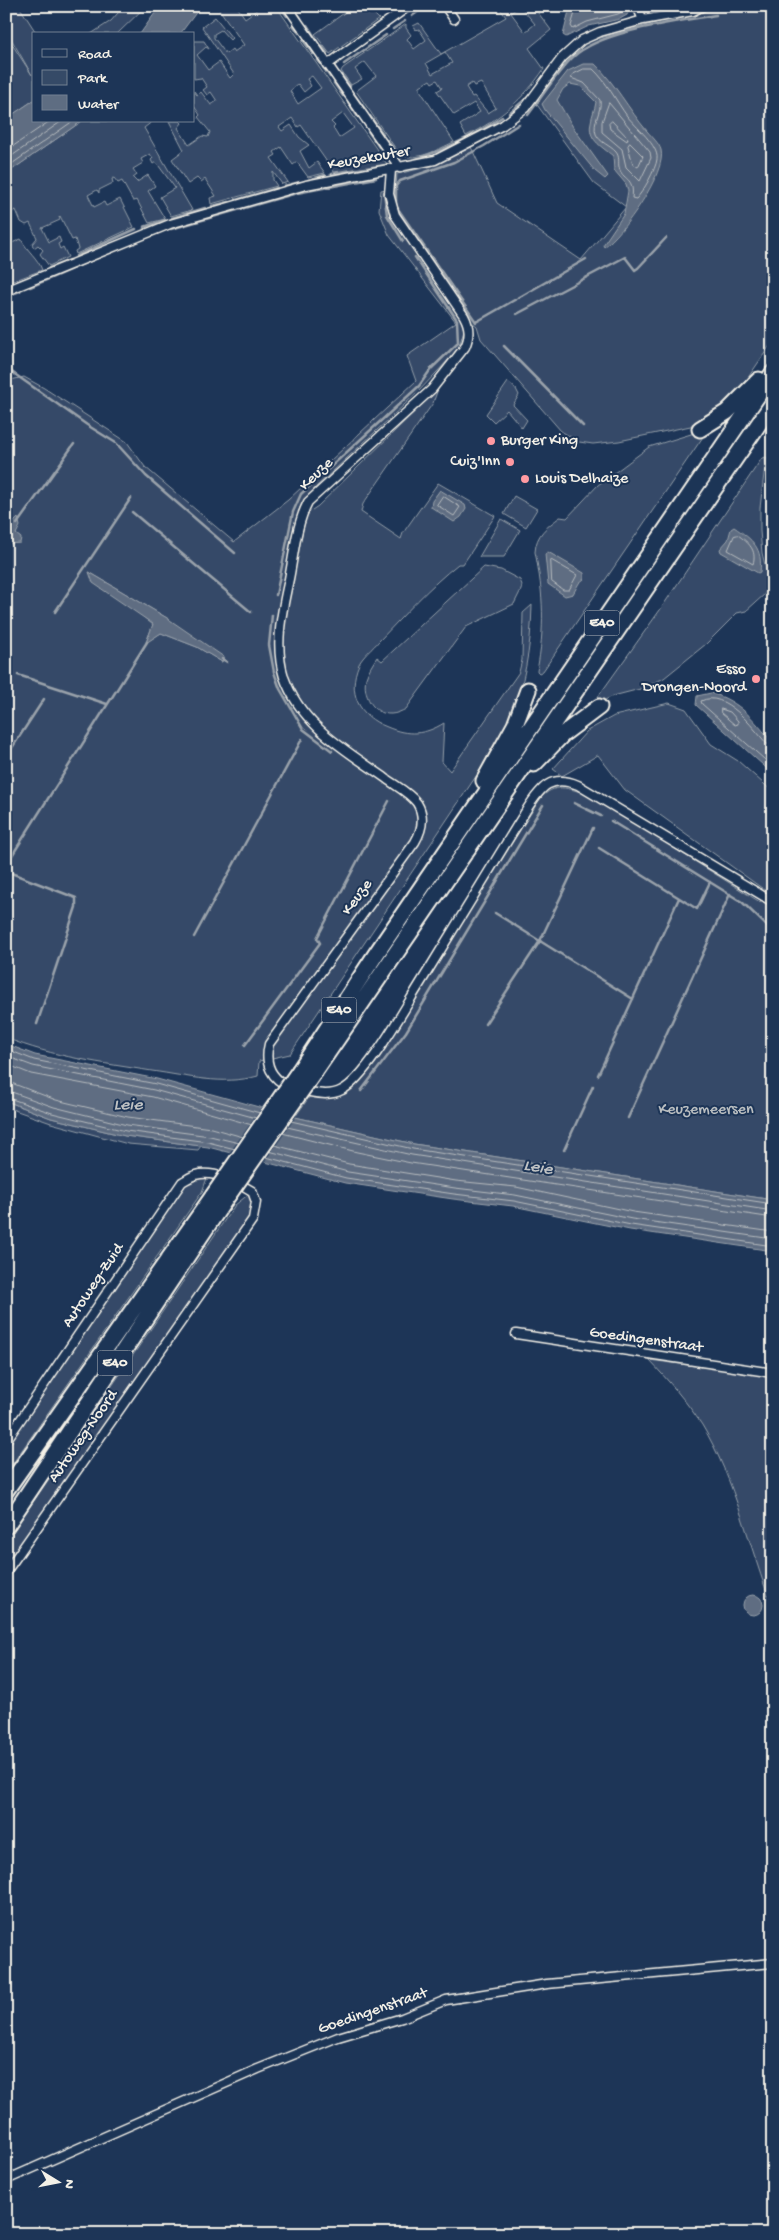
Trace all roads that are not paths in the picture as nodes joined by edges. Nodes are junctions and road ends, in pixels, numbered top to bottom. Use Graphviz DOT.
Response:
graph roads {
  1 [pos="287,6"];
  2 [pos="409,6"];
  3 [pos="445,6"];
  4 [pos="637,6"];
  5 [pos="703,6"];
  6 [pos="454,19"];
  7 [pos="643,20"];
  8 [pos="327,64"];
  9 [pos="400,168"];
  10 [pos="391,170"];
  11 [pos="6,290"];
  12 [pos="773,366"];
  13 [pos="773,373"];
  14 [pos="773,403"];
  15 [pos="700,429"];
  16 [pos="528,690"];
  17 [pos="599,707"];
  18 [pos="516,779"];
  19 [pos="432,873"];
  20 [pos="773,902"];
  21 [pos="306,1072"];
  22 [pos="252,1191"];
  23 [pos="218,1198"];
  24 [pos="516,1334"];
  25 [pos="773,1373"];
  26 [pos="6,1441"];
  27 [pos="6,1490"];
  28 [pos="6,1526"];
  29 [pos="6,1572"];
  30 [pos="773,1963"];
  31 [pos="6,2180"];
  1 -- 8 [label="street"];
  2 -- 8 [label="street"];
  3 -- 6 [label="street"];
  4 -- 7 [label="street"];
  5 -- 7 [label="street, Keuzekouter"];
  7 -- 9 [label="street, Keuzekouter"];
  8 -- 9 [label="street"];
  9 -- 10 [label="street, Keuzekouter"];
  10 -- 11 [label="street, Keuzekouter"];
  10 -- 20 [label="street, Keuze"];
  12 -- 15 [label="highway"];
  13 -- 19 [label="highway, E40"];
  14 -- 18 [label="highway, E40"];
  16 -- 19 [label="highway"];
  17 -- 18 [label="highway"];
  18 -- 21 [label="highway, E40"];
  19 -- 21 [label="highway, E40"];
  21 -- 23 [label="highway, E40, bridge"];
  22 -- 26 [label="street, Autoweg-Zuid"];
  22 -- 29 [label="street, Autoweg-Noord"];
  23 -- 27 [label="highway, E40"];
  23 -- 28 [label="highway, E40"];
  24 -- 25 [label="street, Goedingenstraat"];
  30 -- 31 [label="street, Goedingenstraat"];
}
